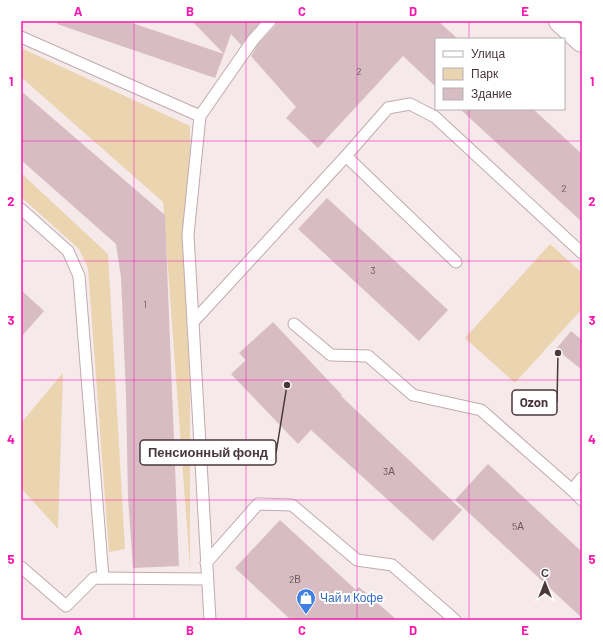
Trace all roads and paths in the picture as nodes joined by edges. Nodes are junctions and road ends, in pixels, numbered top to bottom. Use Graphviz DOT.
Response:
graph roads {
  1 [pos="270,21"];
  2 [pos="560,21"];
  3 [pos="21,37"];
  4 [pos="582,41"];
  5 [pos="200,116"];
  6 [pos="346,156"];
  7 [pos="21,209"];
  8 [pos="582,253"];
  9 [pos="456,262"];
  10 [pos="193,322"];
  11 [pos="294,324"];
  12 [pos="582,478"];
  13 [pos="572,490"];
  14 [pos="582,500"];
  15 [pos="206,563"];
  16 [pos="21,567"];
  17 [pos="207,576"];
  18 [pos="103,578"];
  19 [pos="210,620"];
  20 [pos="455,620"];
  1 -- 5 [label="lane"];
  2 -- 4 [label="street"];
  3 -- 5 [label="lane"];
  5 -- 10 [label="lane"];
  6 -- 8 [label="lane"];
  6 -- 9 [label="lane"];
  6 -- 10 [label="lane"];
  7 -- 18 [label="lane"];
  10 -- 15 [label="lane"];
  11 -- 13 [label="lane"];
  12 -- 13 [label="lane"];
  13 -- 14 [label="lane"];
  15 -- 17 [label="lane"];
  15 -- 20 [label="lane"];
  16 -- 18 [label="lane"];
  17 -- 18 [label="lane"];
  17 -- 19 [label="lane"];
}
